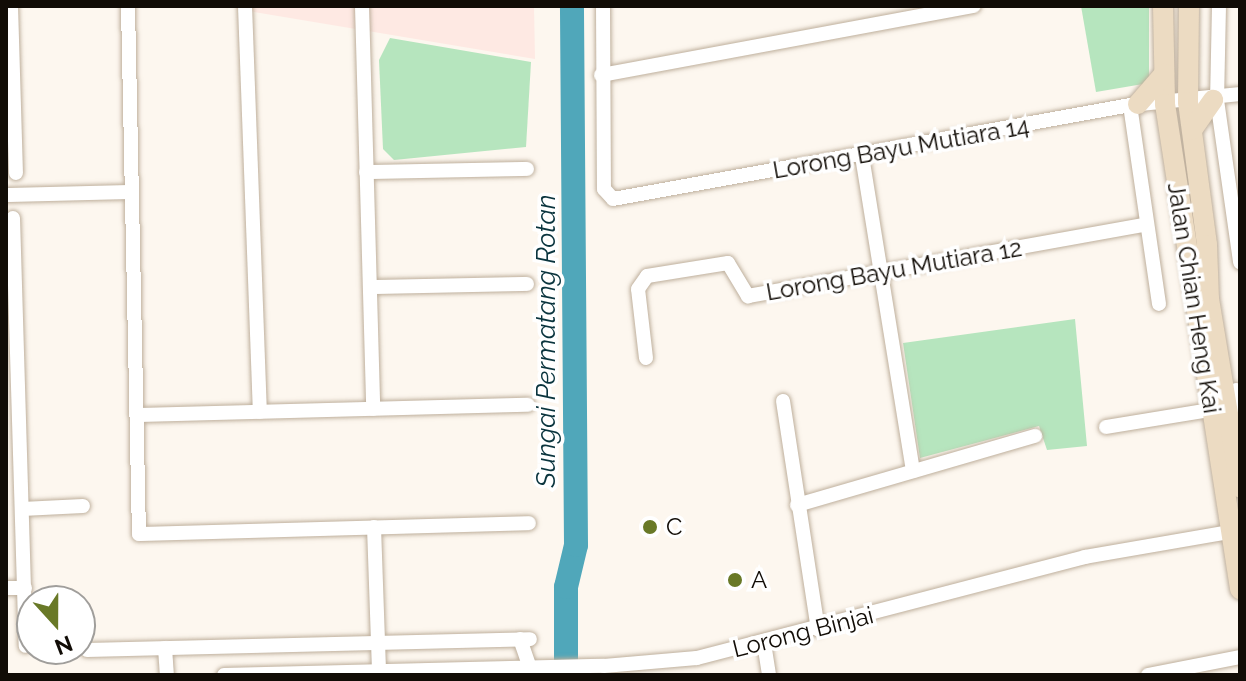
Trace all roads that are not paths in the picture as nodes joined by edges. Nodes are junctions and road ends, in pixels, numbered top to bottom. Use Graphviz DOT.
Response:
graph roads {
  1 [pos="11,6"];
  2 [pos="128,6"];
  3 [pos="245,6"];
  4 [pos="362,6"];
  5 [pos="603,6"];
  6 [pos="974,6"];
  7 [pos="1163,6"];
  8 [pos="1189,6"];
  9 [pos="1219,6"];
  10 [pos="1164,74"];
  11 [pos="601,75"];
  12 [pos="1240,94"];
  13 [pos="1215,100"];
  14 [pos="1188,102"];
  15 [pos="1165,104"];
  16 [pos="1134,105"];
  17 [pos="10,117"];
  18 [pos="1192,130"];
  19 [pos="862,156"];
  20 [pos="527,169"];
  21 [pos="366,172"];
  22 [pos="16,173"];
  23 [pos="132,192"];
  24 [pos="6,195"];
  25 [pos="13,218"];
  26 [pos="1237,221"];
  27 [pos="1147,224"];
  28 [pos="1240,262"];
  29 [pos="884,272"];
  30 [pos="10,278"];
  31 [pos="527,284"];
  32 [pos="370,287"];
  33 [pos="1159,304"];
  34 [pos="646,358"];
  35 [pos="1227,395"];
  36 [pos="783,401"];
  37 [pos="528,405"];
  38 [pos="373,409"];
  39 [pos="1240,409"];
  40 [pos="260,412"];
  41 [pos="137,415"];
  42 [pos="1106,427"];
  43 [pos="1035,436"];
  44 [pos="913,471"];
  45 [pos="1240,487"];
  46 [pos="797,505"];
  47 [pos="83,506"];
  48 [pos="22,509"];
  49 [pos="529,523"];
  50 [pos="374,527"];
  51 [pos="1229,532"];
  52 [pos="25,585"];
  53 [pos="1240,589"];
  54 [pos="818,629"];
  55 [pos="378,643"];
  56 [pos="764,643"];
  57 [pos="299,644"];
  58 [pos="165,648"];
  59 [pos="96,650"];
  60 [pos="1240,657"];
  61 [pos="533,670"];
  62 [pos="379,672"];
  63 [pos="301,673"];
  64 [pos="266,674"];
  65 [pos="167,675"];
  66 [pos="224,675"];
  67 [pos="769,675"];
  68 [pos="1148,675"];
  1 -- 17 [label="street"];
  2 -- 23 [label="street"];
  3 -- 40 [label="street"];
  4 -- 21 [label="street"];
  5 -- 11 [label="street"];
  6 -- 11 [label="street"];
  7 -- 10 [label="main road, Jalan Chian Heng Kai"];
  8 -- 14 [label="main road, Jalan Chian Heng Kai"];
  9 -- 13 [label="street"];
  10 -- 15 [label="main road, Jalan Chian Heng Kai"];
  10 -- 16 [label="main road"];
  11 -- 19 [label="street, Lorong Bayu Mutiara 14"];
  12 -- 13 [label="street, Lorong Bayu Mutiara 14"];
  13 -- 14 [label="street, Lorong Bayu Mutiara 14"];
  13 -- 18 [label="main road"];
  13 -- 26 [label="street"];
  14 -- 15 [label="street, Lorong Bayu Mutiara 14"];
  14 -- 18 [label="main road, Jalan Chian Heng Kai"];
  15 -- 16 [label="street, Lorong Bayu Mutiara 14"];
  15 -- 35 [label="main road, Jalan Chian Heng Kai"];
  16 -- 19 [label="street, Lorong Bayu Mutiara 14"];
  16 -- 27 [label="street"];
  17 -- 22 [label="street"];
  18 -- 35 [label="main road, Jalan Chian Heng Kai"];
  19 -- 29 [label="street"];
  20 -- 21 [label="street"];
  21 -- 32 [label="street"];
  23 -- 24 [label="street"];
  23 -- 41 [label="street"];
  25 -- 30 [label="street"];
  26 -- 28 [label="street"];
  27 -- 29 [label="street, Lorong Bayu Mutiara 12"];
  27 -- 33 [label="street"];
  29 -- 34 [label="street, Lorong Bayu Mutiara 12"];
  29 -- 44 [label="street"];
  30 -- 48 [label="street"];
  31 -- 32 [label="street"];
  32 -- 38 [label="street"];
  35 -- 39 [label="street"];
  35 -- 42 [label="street"];
  35 -- 45 [label="main road, Jalan Chian Heng Kai"];
  35 -- 51 [label="main road, Jalan Chian Heng Kai"];
  36 -- 46 [label="street"];
  37 -- 38 [label="street"];
  38 -- 40 [label="street"];
  40 -- 41 [label="street"];
  41 -- 50 [label="street"];
  43 -- 44 [label="street"];
  44 -- 46 [label="street"];
  46 -- 54 [label="street"];
  47 -- 48 [label="street"];
  48 -- 52 [label="street"];
  49 -- 50 [label="street"];
  50 -- 55 [label="street"];
  51 -- 53 [label="main road, Jalan Chian Heng Kai"];
  51 -- 54 [label="street, Lorong Binjai"];
  54 -- 56 [label="street, Lorong Binjai"];
  55 -- 57 [label="street"];
  55 -- 61 [label="street"];
  55 -- 62 [label="street"];
  56 -- 61 [label="street, Lorong Binjai"];
  56 -- 67 [label="street"];
  57 -- 58 [label="street"];
  57 -- 63 [label="street"];
  58 -- 59 [label="street"];
  58 -- 65 [label="street"];
  60 -- 68 [label="street"];
  61 -- 62 [label="street, Lorong Binjai"];
  62 -- 63 [label="street, Lorong Binjai"];
  63 -- 64 [label="street, Lorong Binjai"];
  64 -- 66 [label="street, Lorong Binjai"];
}
